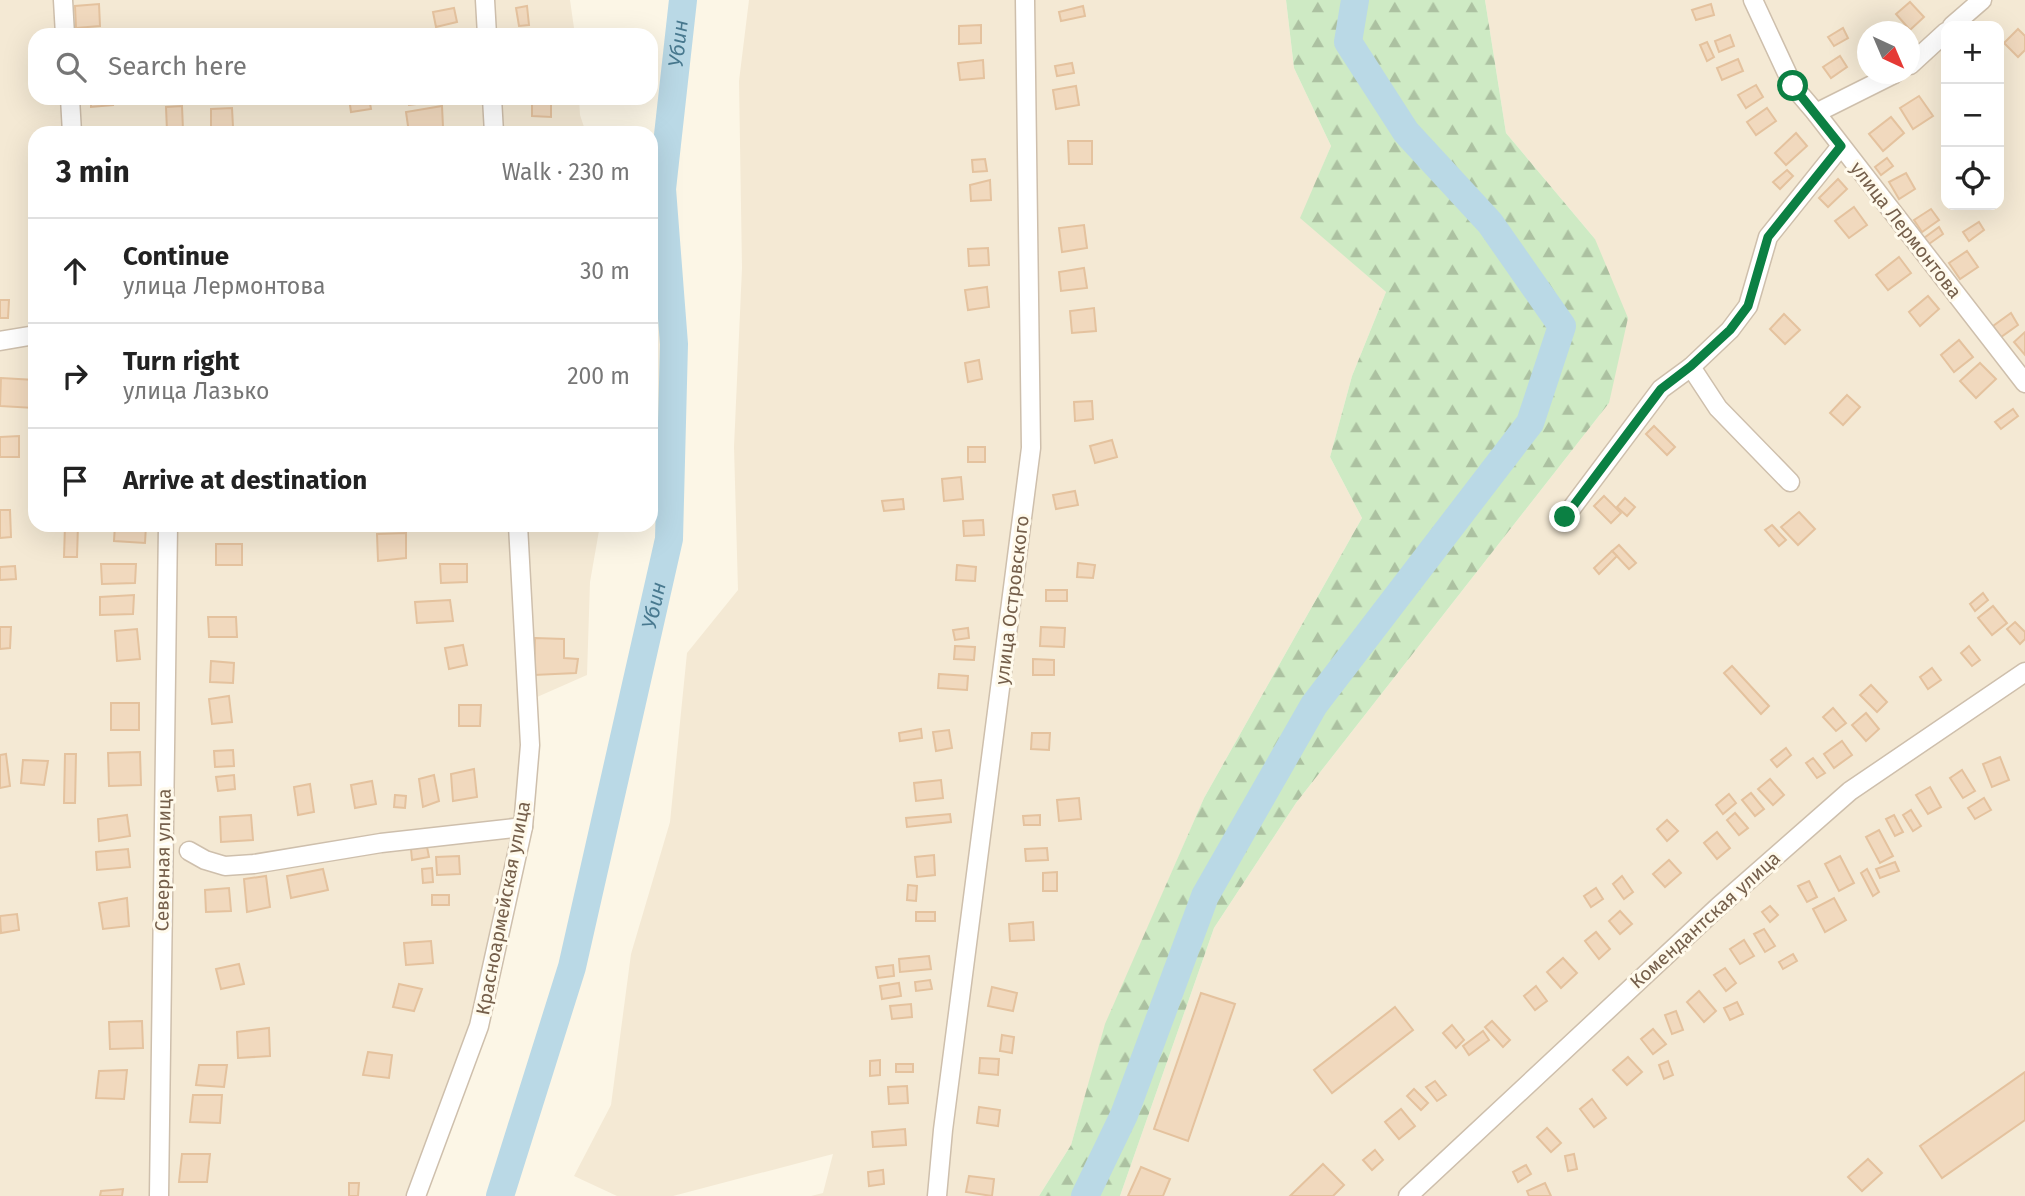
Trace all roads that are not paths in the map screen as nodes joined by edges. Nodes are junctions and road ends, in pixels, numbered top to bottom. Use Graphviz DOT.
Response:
graph roads {
  1 [pos="63,0"];
  2 [pos="485,0"];
  3 [pos="1025,0"];
  4 [pos="1753,0"];
  5 [pos="1982,0"];
  6 [pos="1958,21"];
  7 [pos="65,28"];
  8 [pos="487,28"];
  9 [pos="1941,36"];
  10 [pos="1920,55"];
  11 [pos="1874,84"];
  12 [pos="70,105"];
  13 [pos="492,105"];
  14 [pos="1816,113"];
  15 [pos="71,126"];
  16 [pos="494,126"];
  17 [pos="1841,146"];
  18 [pos="28,336"];
  19 [pos="0,341"];
  20 [pos="1691,366"];
  21 [pos="2025,383"];
  22 [pos="1790,482"];
  23 [pos="1565,517"];
  24 [pos="168,532"];
  25 [pos="518,532"];
  26 [pos="2025,672"];
  27 [pos="523,827"];
  28 [pos="189,851"];
  29 [pos="159,1196"];
  30 [pos="416,1196"];
  31 [pos="937,1196"];
  32 [pos="1408,1196"];
  1 -- 7 [label="street"];
  2 -- 8 [label="street"];
  3 -- 31 [label="street, улица Островского"];
  4 -- 14 [label="street, улица Лермонтова"];
  5 -- 6 [label="street"];
  9 -- 10 [label="street"];
  11 -- 14 [label="street"];
  12 -- 15 [label="street"];
  13 -- 16 [label="street"];
  14 -- 17 [label="street, улица Лермонтова"];
  17 -- 20 [label="street"];
  17 -- 21 [label="street, улица Лермонтова"];
  18 -- 19 [label="street"];
  20 -- 22 [label="street"];
  20 -- 23 [label="street"];
  24 -- 29 [label="street, Северная улица"];
  25 -- 27 [label="street, Красноармейская улица"];
  26 -- 32 [label="street, Комендантская улица"];
  27 -- 28 [label="street"];
  27 -- 30 [label="street, Красноармейская улица"];
}
